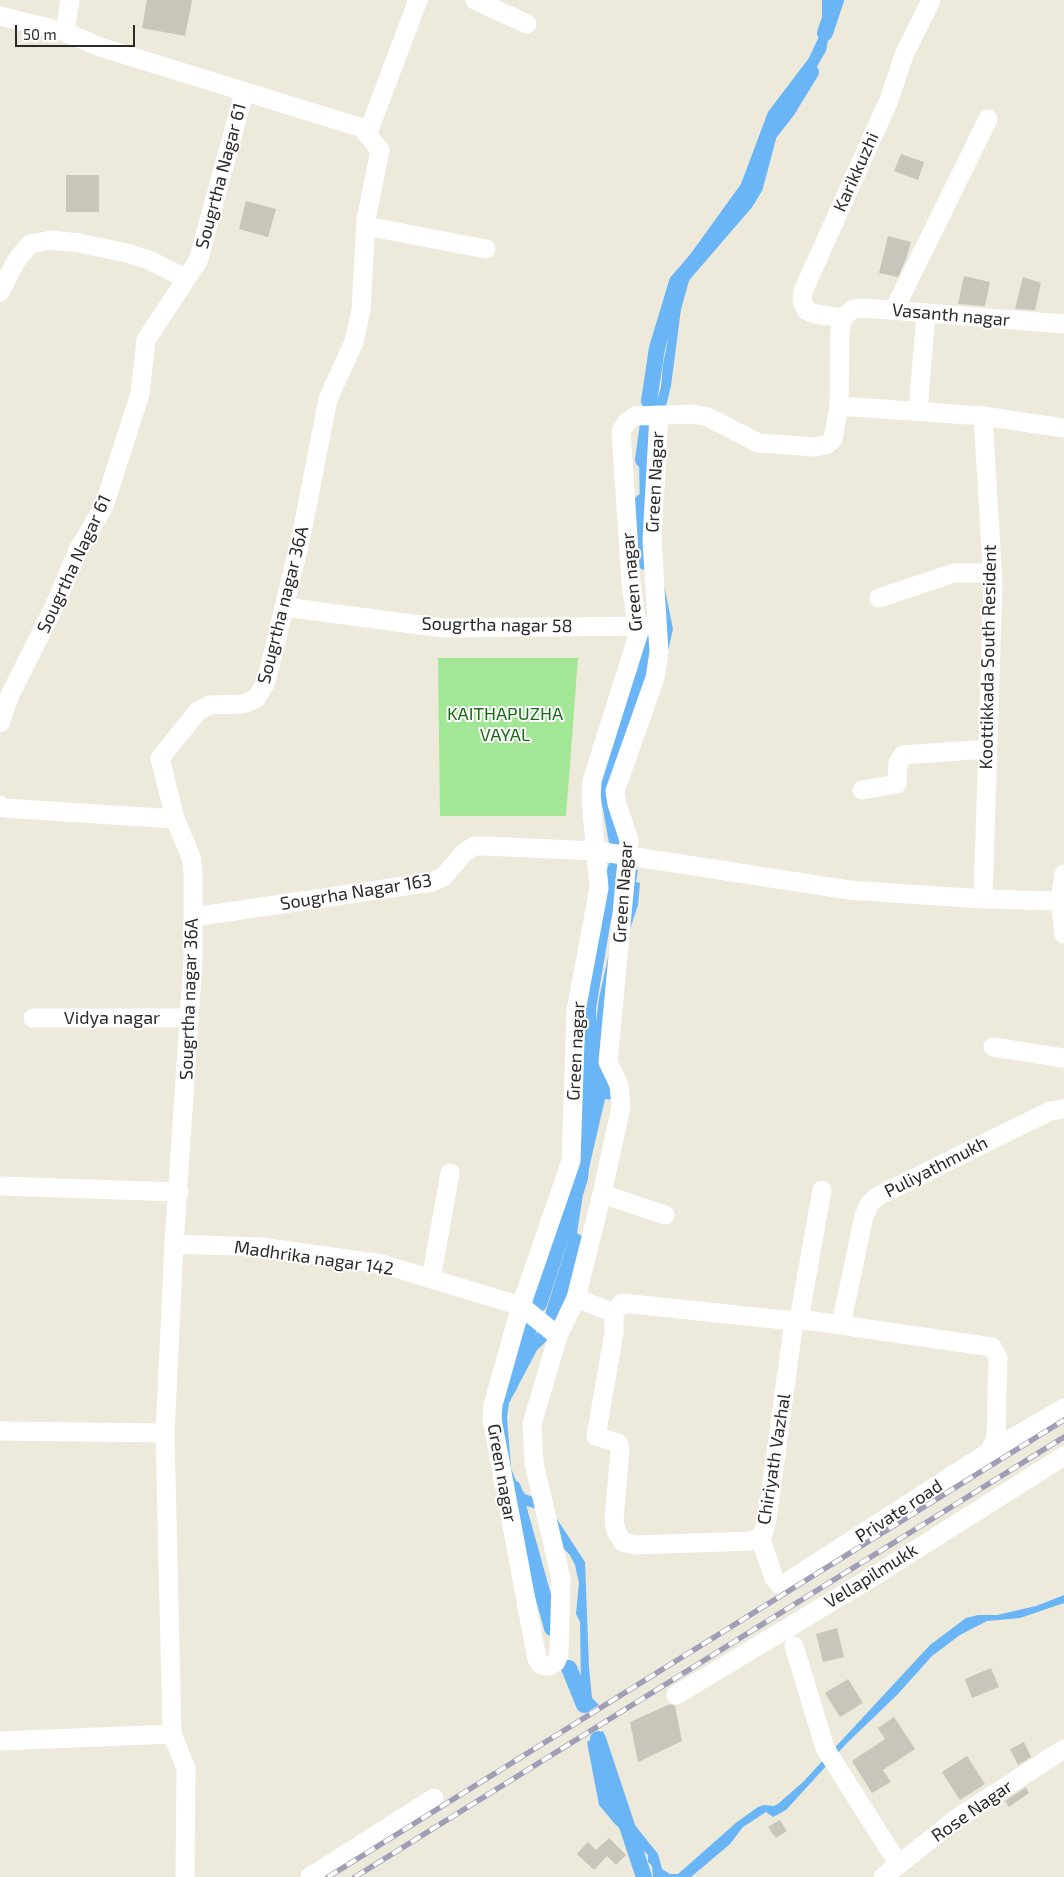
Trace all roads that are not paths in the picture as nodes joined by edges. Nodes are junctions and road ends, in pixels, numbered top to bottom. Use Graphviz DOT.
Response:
graph roads {
  1 [pos="70,0"];
  2 [pos="418,0"];
  3 [pos="475,0"];
  4 [pos="931,0"];
  5 [pos="0,16"];
  6 [pos="527,24"];
  7 [pos="66,32"];
  8 [pos="244,93"];
  9 [pos="988,119"];
  10 [pos="369,130"];
  11 [pos="366,226"];
  12 [pos="486,249"];
  13 [pos="186,278"];
  14 [pos="0,292"];
  15 [pos="894,310"];
  16 [pos="926,313"];
  17 [pos="843,318"];
  18 [pos="1064,324"];
  19 [pos="839,406"];
  20 [pos="918,412"];
  21 [pos="659,415"];
  22 [pos="982,416"];
  23 [pos="1064,428"];
  24 [pos="992,573"];
  25 [pos="879,598"];
  26 [pos="284,607"];
  27 [pos="644,626"];
  28 [pos="0,723"];
  29 [pos="987,748"];
  30 [pos="862,790"];
  31 [pos="0,805"];
  32 [pos="175,819"];
  33 [pos="597,851"];
  34 [pos="629,856"];
  35 [pos="1064,874"];
  36 [pos="982,899"];
  37 [pos="1060,901"];
  38 [pos="193,917"];
  39 [pos="1064,934"];
  40 [pos="34,1018"];
  41 [pos="190,1018"];
  42 [pos="992,1048"];
  43 [pos="1064,1058"];
  44 [pos="1064,1108"];
  45 [pos="450,1173"];
  46 [pos="0,1186"];
  47 [pos="822,1190"];
  48 [pos="179,1192"];
  49 [pos="602,1194"];
  50 [pos="665,1216"];
  51 [pos="174,1244"];
  52 [pos="431,1279"];
  53 [pos="576,1298"];
  54 [pos="521,1306"];
  55 [pos="614,1313"];
  56 [pos="796,1320"];
  57 [pos="841,1325"];
  58 [pos="558,1336"];
  59 [pos="1064,1408"];
  60 [pos="0,1431"];
  61 [pos="165,1433"];
  62 [pos="989,1452"];
  63 [pos="1064,1456"];
  64 [pos="760,1537"];
  65 [pos="794,1646"];
  66 [pos="676,1694"];
  67 [pos="172,1734"];
  68 [pos="0,1741"];
  69 [pos="1064,1748"];
  70 [pos="434,1798"];
  71 [pos="899,1865"];
  72 [pos="186,1877"];
  73 [pos="310,1877"];
  74 [pos="883,1877"];
  1 -- 7 [label="street"];
  2 -- 10 [label="street"];
  3 -- 6 [label="street"];
  4 -- 17 [label="street, Karikkuzhi"];
  5 -- 7 [label="street"];
  7 -- 8 [label="street"];
  8 -- 10 [label="street"];
  8 -- 13 [label="street, Sougrtha Nagar 61"];
  9 -- 15 [label="street"];
  10 -- 11 [label="street, Sougrtha nagar 36A"];
  11 -- 12 [label="street"];
  11 -- 26 [label="street, Sougrtha nagar 36A"];
  13 -- 14 [label="street"];
  13 -- 28 [label="street, Sougrtha Nagar 61"];
  15 -- 16 [label="street, Vasanth nagar"];
  15 -- 17 [label="street, Vasanth nagar"];
  16 -- 18 [label="street, Vasanth nagar"];
  16 -- 20 [label="street"];
  17 -- 19 [label="street, Green nagar"];
  19 -- 20 [label="street"];
  19 -- 21 [label="street, Green nagar"];
  20 -- 22 [label="street"];
  21 -- 27 [label="street, Green nagar"];
  21 -- 34 [label="street, Green Nagar"];
  22 -- 23 [label="street"];
  22 -- 24 [label="street, Koottikkada South Resident"];
  24 -- 25 [label="street"];
  24 -- 29 [label="street, Koottikkada South Resident"];
  26 -- 27 [label="street, Sougrtha nagar 58"];
  26 -- 32 [label="street, Sougrtha nagar 36A"];
  27 -- 33 [label="street, Green nagar"];
  29 -- 30 [label="street"];
  29 -- 36 [label="street, Koottikkada South Resident"];
  31 -- 32 [label="street"];
  32 -- 38 [label="street, Sougrtha nagar 36A"];
  33 -- 34 [label="street, Sougrha Nagar 163"];
  33 -- 38 [label="street, Sougrha Nagar 163"];
  33 -- 54 [label="street, Green nagar"];
  34 -- 36 [label="street, Sougrha Nagar 163"];
  34 -- 49 [label="street, Green Nagar"];
  35 -- 37 [label="street"];
  36 -- 37 [label="street, Sougrha Nagar 163"];
  37 -- 39 [label="street"];
  38 -- 41 [label="street, Sougrtha nagar 36A"];
  40 -- 41 [label="street, Vidya nagar"];
  41 -- 48 [label="street, Sougrtha nagar 36A"];
  42 -- 43 [label="street"];
  44 -- 57 [label="street, Puliyathmukh"];
  45 -- 52 [label="street"];
  46 -- 48 [label="street"];
  47 -- 56 [label="street"];
  48 -- 51 [label="street, Sougrtha nagar 36A"];
  49 -- 50 [label="street"];
  49 -- 53 [label="street, Green Nagar"];
  51 -- 52 [label="street, Madhrika nagar 142"];
  51 -- 61 [label="street, Sougrtha nagar 36A"];
  52 -- 54 [label="street, Madhrika nagar 142"];
  53 -- 55 [label="street"];
  53 -- 58 [label="street, Green Nagar"];
  54 -- 58 [label="street, Madhrika nagar 142"];
  54 -- 58 [label="street, Green nagar"];
  55 -- 56 [label="street"];
  55 -- 64 [label="street, Chiriyath Vazhal"];
  56 -- 57 [label="street"];
  56 -- 64 [label="street, Chiriyath Vazhal"];
  57 -- 62 [label="street"];
  59 -- 62 [label="street, Private road"];
  60 -- 61 [label="street"];
  61 -- 67 [label="street, Sougrtha nagar 36A"];
  62 -- 64 [label="street, Private road"];
  63 -- 66 [label="street, Vellapilmukk"];
  65 -- 71 [label="street"];
  67 -- 68 [label="street"];
  67 -- 72 [label="street"];
  69 -- 71 [label="street, Rose Nagar"];
  70 -- 73 [label="street"];
  71 -- 74 [label="street, Rose Nagar"];
}
